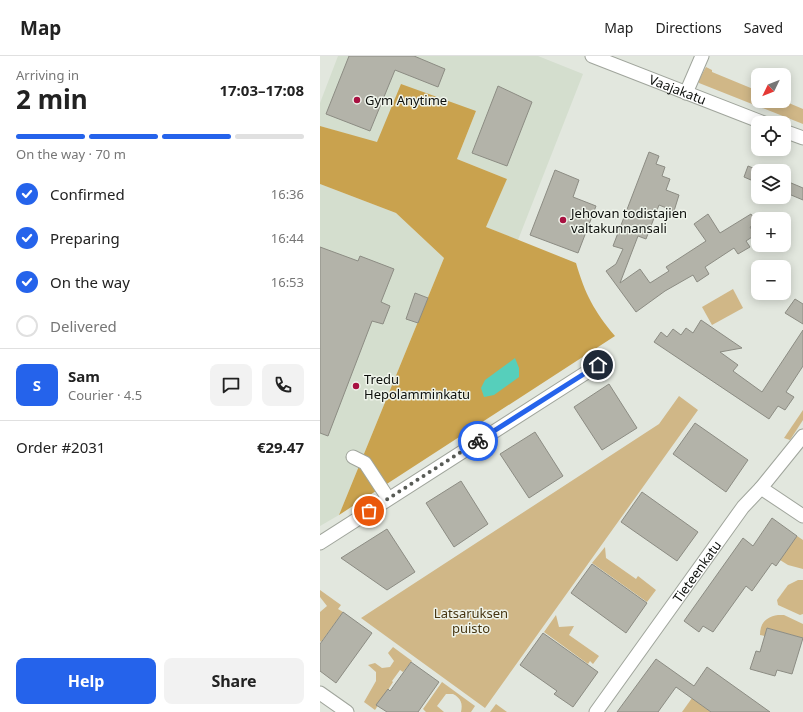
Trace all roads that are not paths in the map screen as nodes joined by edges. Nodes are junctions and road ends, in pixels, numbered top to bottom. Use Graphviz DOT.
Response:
graph roads {
  1 [pos="592,56"];
  2 [pos="702,56"];
  3 [pos="686,93"];
  4 [pos="751,118"];
  5 [pos="791,134"];
  6 [pos="803,138"];
  7 [pos="598,365"];
  8 [pos="803,436"];
  9 [pos="353,457"];
  10 [pos="761,488"];
  11 [pos="388,498"];
  12 [pos="803,516"];
  13 [pos="320,543"];
  14 [pos="320,693"];
  15 [pos="347,712"];
  16 [pos="596,712"];
  1 -- 3 [label="street, Vaajakatu"];
  2 -- 3 [label="street"];
  3 -- 4 [label="street, Vaajakatu"];
  5 -- 6 [label="street"];
  7 -- 11 [label="street"];
  8 -- 10 [label="street, Tieteenkatu"];
  9 -- 11 [label="street"];
  10 -- 12 [label="street"];
  10 -- 16 [label="street, Tieteenkatu"];
  11 -- 13 [label="street"];
  14 -- 15 [label="street"];
}
